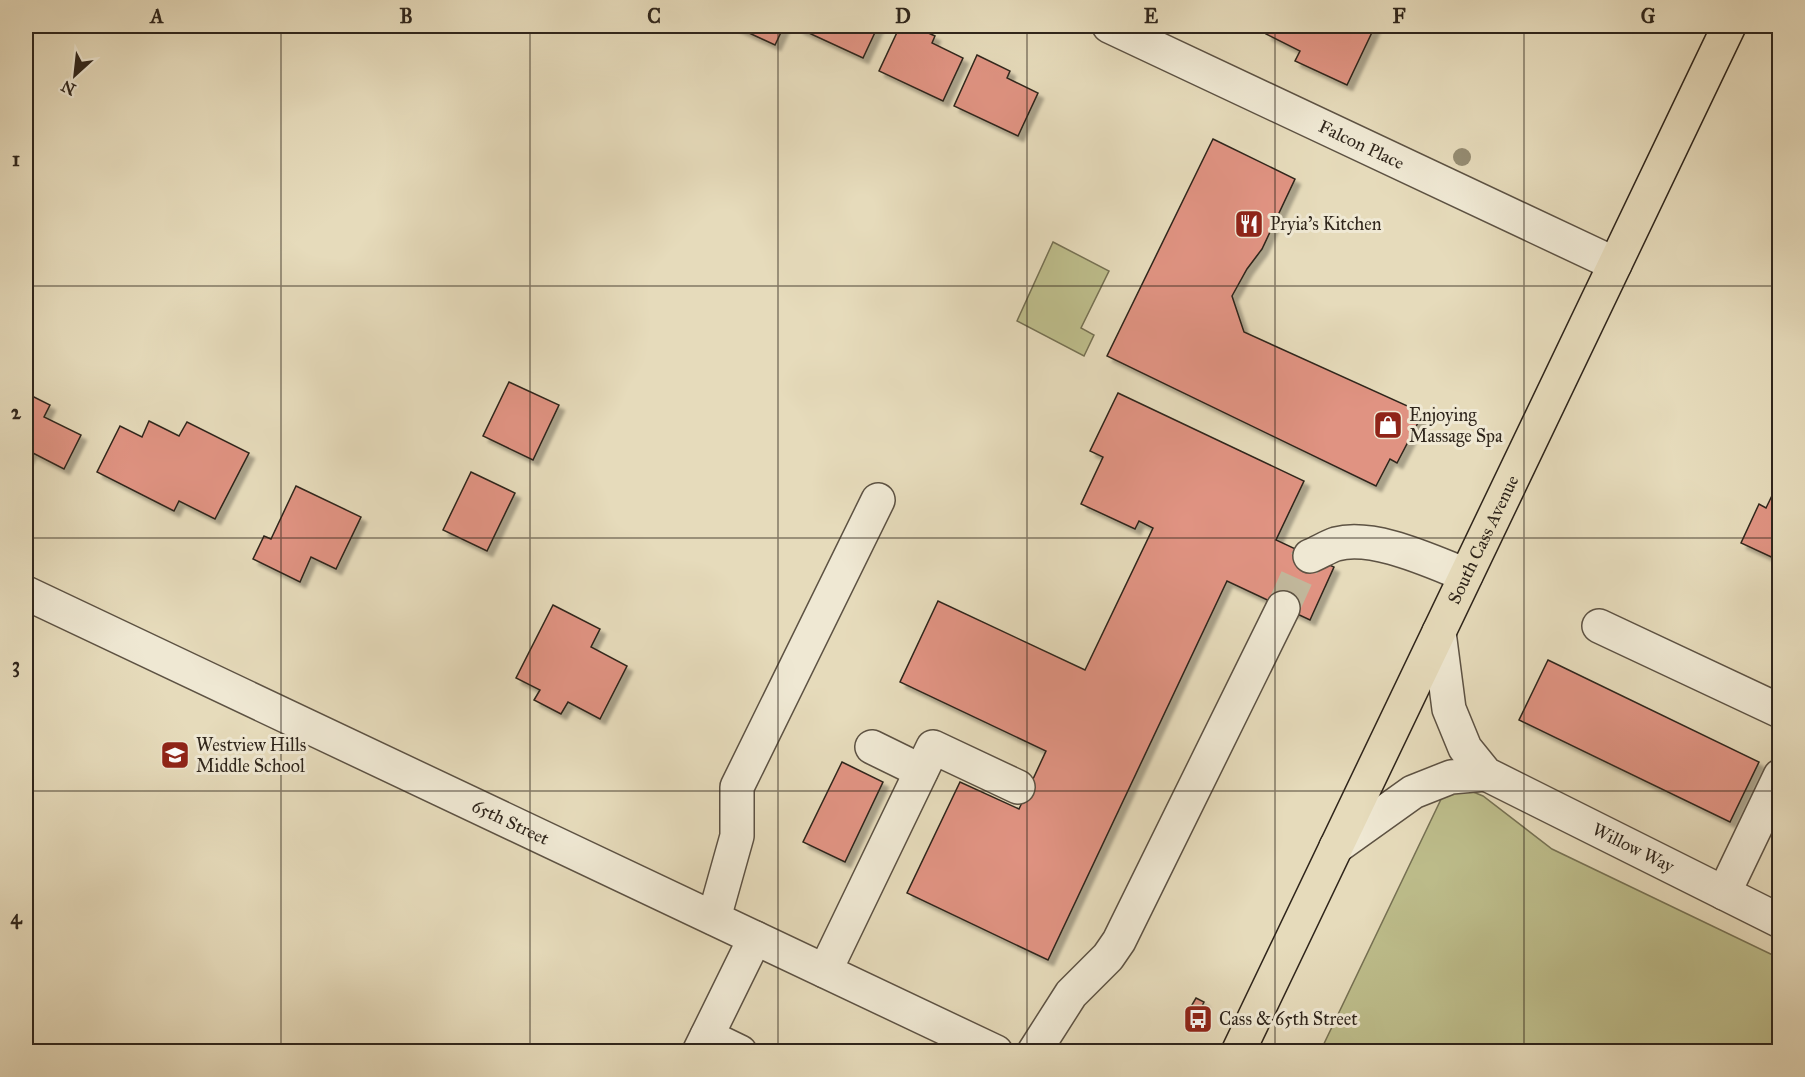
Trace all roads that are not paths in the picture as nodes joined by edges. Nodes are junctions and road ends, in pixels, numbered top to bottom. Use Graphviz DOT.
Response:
graph roads {
  1 [pos="1109,26"];
  2 [pos="1729,26"];
  3 [pos="1615,264"];
  4 [pos="878,500"];
  5 [pos="1310,556"];
  6 [pos="1466,575"];
  7 [pos="26,593"];
  8 [pos="1283,608"];
  9 [pos="1599,626"];
  10 [pos="1439,632"];
  11 [pos="1779,711"];
  12 [pos="872,747"];
  13 [pos="921,771"];
  14 [pos="1486,774"];
  15 [pos="1779,776"];
  16 [pos="1018,787"];
  17 [pos="1336,847"];
  18 [pos="1724,893"];
  19 [pos="714,918"];
  20 [pos="1779,921"];
  21 [pos="755,938"];
  22 [pos="825,971"];
  23 [pos="703,1044"];
  24 [pos="740,1052"];
  25 [pos="996,1052"];
  26 [pos="1034,1052"];
  27 [pos="1238,1052"];
  1 -- 3 [label="street, Falcon Place"];
  2 -- 3 [label="main road, South Cass Avenue"];
  3 -- 6 [label="main road, South Cass Avenue"];
  4 -- 19 [label="street"];
  5 -- 6 [label="street"];
  6 -- 10 [label="main road, South Cass Avenue"];
  7 -- 19 [label="street, 65th Street"];
  8 -- 26 [label="street"];
  9 -- 11 [label="street"];
  10 -- 14 [label="street, Willow Way"];
  10 -- 17 [label="main road, South Cass Avenue"];
  12 -- 13 [label="street"];
  13 -- 16 [label="street"];
  13 -- 22 [label="street"];
  14 -- 17 [label="street"];
  14 -- 18 [label="street, Willow Way"];
  15 -- 18 [label="street"];
  17 -- 27 [label="main road, South Cass Avenue"];
  18 -- 20 [label="street, Willow Way"];
  19 -- 21 [label="street, 65th Street"];
  21 -- 22 [label="street, 65th Street"];
  21 -- 23 [label="street"];
  22 -- 25 [label="street, 65th Street"];
  23 -- 24 [label="street"];
}
